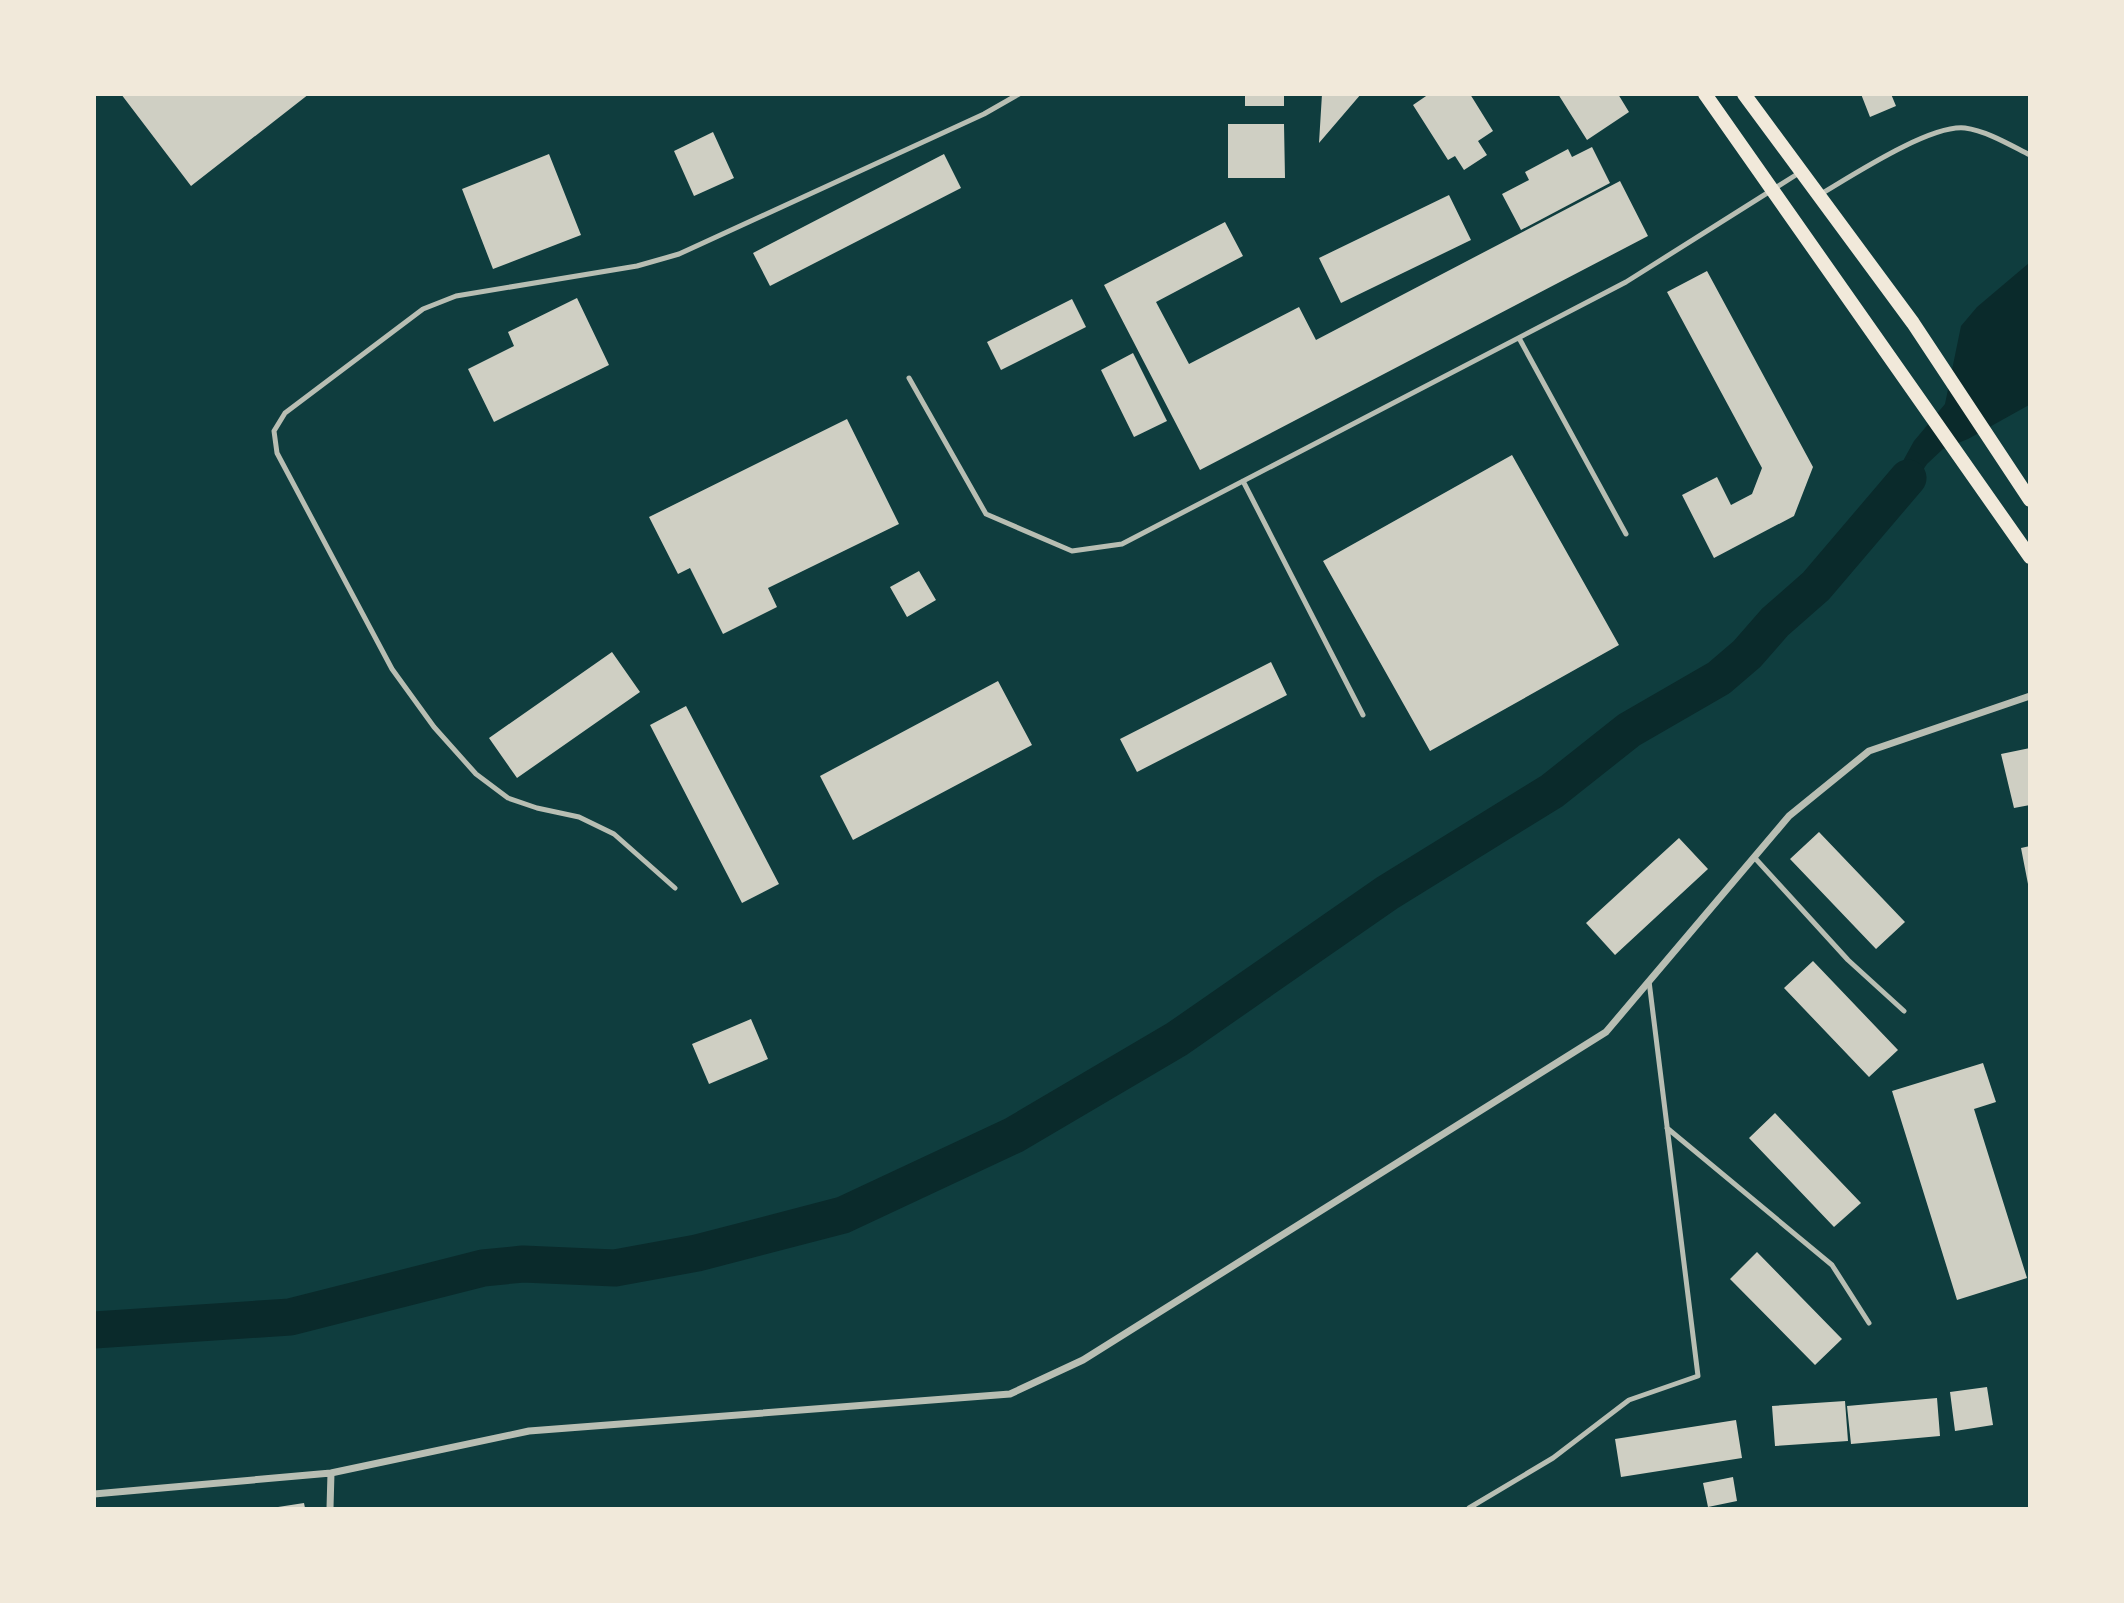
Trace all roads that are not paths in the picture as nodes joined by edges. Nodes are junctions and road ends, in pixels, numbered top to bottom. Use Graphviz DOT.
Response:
graph roads {
  1 [pos="1019,94"];
  2 [pos="1704,94"];
  3 [pos="1744,94"];
  4 [pos="2029,155"];
  5 [pos="1801,171"];
  6 [pos="1773,189"];
  7 [pos="1819,195"];
  8 [pos="1519,338"];
  9 [pos="909,378"];
  10 [pos="1243,481"];
  11 [pos="2029,500"];
  12 [pos="1626,534"];
  13 [pos="2029,557"];
  14 [pos="2029,696"];
  15 [pos="1363,715"];
  16 [pos="1754,858"];
  17 [pos="675,888"];
  18 [pos="1649,981"];
  19 [pos="1904,1011"];
  20 [pos="1667,1128"];
  21 [pos="1869,1323"];
  22 [pos="331,1473"];
  23 [pos="94,1494"];
  24 [pos="330,1508"];
  25 [pos="1469,1508"];
  1 -- 17 [label="lane"];
  2 -- 6 [label="main road"];
  3 -- 5 [label="main road"];
  4 -- 7 [label="lane"];
  5 -- 6 [label="lane"];
  5 -- 7 [label="main road"];
  6 -- 8 [label="lane"];
  6 -- 13 [label="main road"];
  7 -- 11 [label="main road"];
  8 -- 10 [label="lane"];
  8 -- 12 [label="lane"];
  9 -- 10 [label="lane"];
  10 -- 15 [label="lane"];
  14 -- 16 [label="street"];
  16 -- 18 [label="street"];
  16 -- 19 [label="lane"];
  18 -- 20 [label="lane"];
  18 -- 22 [label="street"];
  20 -- 21 [label="lane"];
  20 -- 25 [label="lane"];
  22 -- 23 [label="street"];
  22 -- 24 [label="street"];
}
